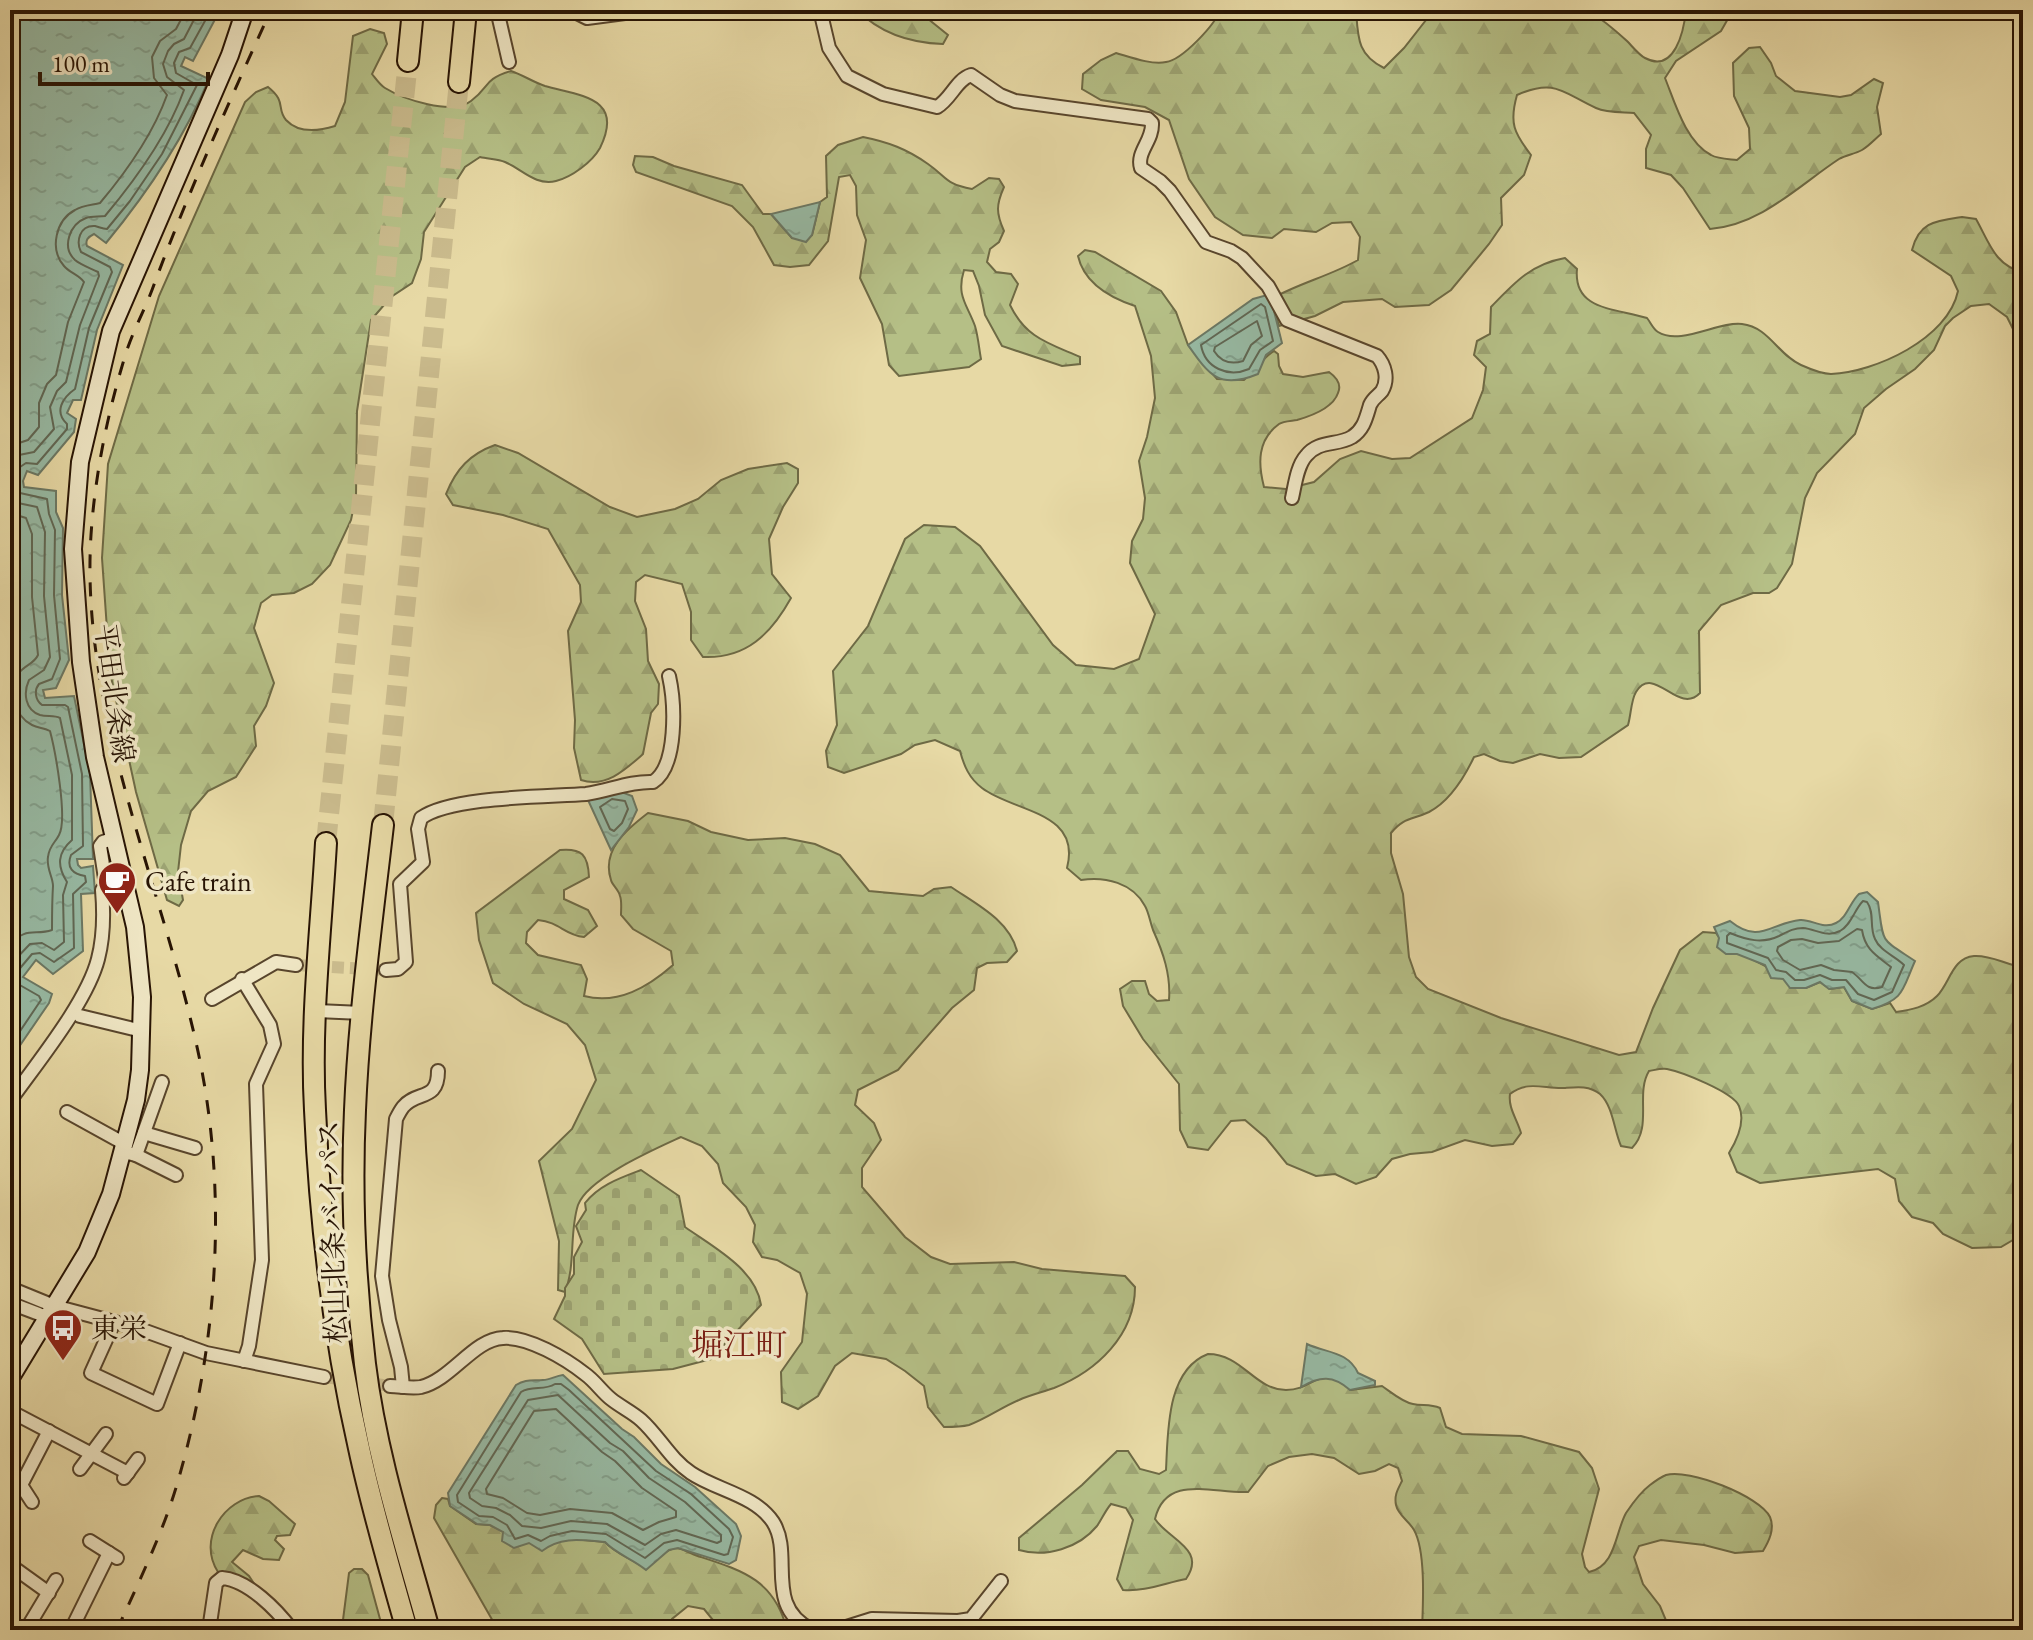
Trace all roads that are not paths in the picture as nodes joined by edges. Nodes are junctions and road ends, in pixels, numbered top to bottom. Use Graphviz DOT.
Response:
graph roads {
  1 [pos="245,10"];
  2 [pos="413,10"];
  3 [pos="466,10"];
  4 [pos="497,10"];
  5 [pos="571,10"];
  6 [pos="685,10"];
  7 [pos="820,10"];
  8 [pos="408,61"];
  9 [pos="509,62"];
  10 [pos="459,82"];
  11 [pos="1292,498"];
  12 [pos="669,676"];
  13 [pos="383,825"];
  14 [pos="115,838"];
  15 [pos="326,843"];
  16 [pos="106,885"];
  17 [pos="127,888"];
  18 [pos="296,965"];
  19 [pos="386,970"];
  20 [pos="242,979"];
  21 [pos="212,999"];
  22 [pos="317,1011"];
  23 [pos="362,1013"];
  24 [pos="80,1016"];
  25 [pos="142,1031"];
  26 [pos="438,1071"];
  27 [pos="162,1082"];
  28 [pos="10,1101"];
  29 [pos="67,1112"];
  30 [pos="144,1133"];
  31 [pos="195,1148"];
  32 [pos="128,1150"];
  33 [pos="176,1175"];
  34 [pos="10,1288"];
  35 [pos="10,1303"];
  36 [pos="51,1312"];
  37 [pos="114,1322"];
  38 [pos="180,1343"];
  39 [pos="244,1361"];
  40 [pos="324,1377"];
  41 [pos="10,1379"];
  42 [pos="10,1411"];
  43 [pos="49,1431"];
  44 [pos="106,1434"];
  45 [pos="92,1453"];
  46 [pos="138,1459"];
  47 [pos="80,1469"];
  48 [pos="32,1502"];
  49 [pos="90,1541"];
  50 [pos="17,1570"];
  51 [pos="56,1580"];
  52 [pos="1001,1581"];
  53 [pos="49,1593"];
  54 [pos="26,1630"];
  55 [pos="71,1630"];
  56 [pos="209,1630"];
  57 [pos="292,1630"];
  58 [pos="407,1630"];
  59 [pos="429,1630"];
  60 [pos="812,1630"];
  61 [pos="837,1630"];
  1 -- 14 [label="main road, 平田北条線"];
  2 -- 8 [label="highway"];
  3 -- 10 [label="highway"];
  4 -- 9 [label="street"];
  5 -- 6 [label="street"];
  7 -- 11 [label="street"];
  12 -- 19 [label="street"];
  13 -- 23 [label="highway, 松山北条バイパス"];
  14 -- 16 [label="street"];
  14 -- 17 [label="main road, 平田北条線"];
  15 -- 22 [label="highway, 松山北条バイパス"];
  16 -- 17 [label="street"];
  16 -- 28 [label="street"];
  17 -- 25 [label="main road, 平田北条線"];
  18 -- 20 [label="street"];
  20 -- 21 [label="street"];
  20 -- 39 [label="street"];
  22 -- 23 [label="street"];
  22 -- 58 [label="highway, 松山北条バイパス"];
  23 -- 59 [label="highway, 松山北条バイパス"];
  24 -- 25 [label="street"];
  25 -- 32 [label="main road, 平田北条線"];
  26 -- 60 [label="street"];
  27 -- 30 [label="street"];
  29 -- 32 [label="street"];
  30 -- 31 [label="street"];
  30 -- 32 [label="street"];
  32 -- 33 [label="street"];
  32 -- 36 [label="main road, 平田北条線"];
  34 -- 36 [label="street"];
  35 -- 36 [label="street"];
  36 -- 37 [label="street"];
  36 -- 41 [label="main road, 平田北条線"];
  37 -- 38 [label="street"];
  37 -- 38 [label="street"];
  38 -- 39 [label="street"];
  39 -- 40 [label="street"];
  42 -- 43 [label="street"];
  43 -- 45 [label="street"];
  43 -- 48 [label="street"];
  44 -- 45 [label="street"];
  45 -- 46 [label="street"];
  45 -- 47 [label="street"];
  49 -- 55 [label="street"];
  50 -- 53 [label="street"];
  51 -- 53 [label="street"];
  52 -- 61 [label="street"];
  53 -- 54 [label="street"];
  56 -- 57 [label="street"];
}
